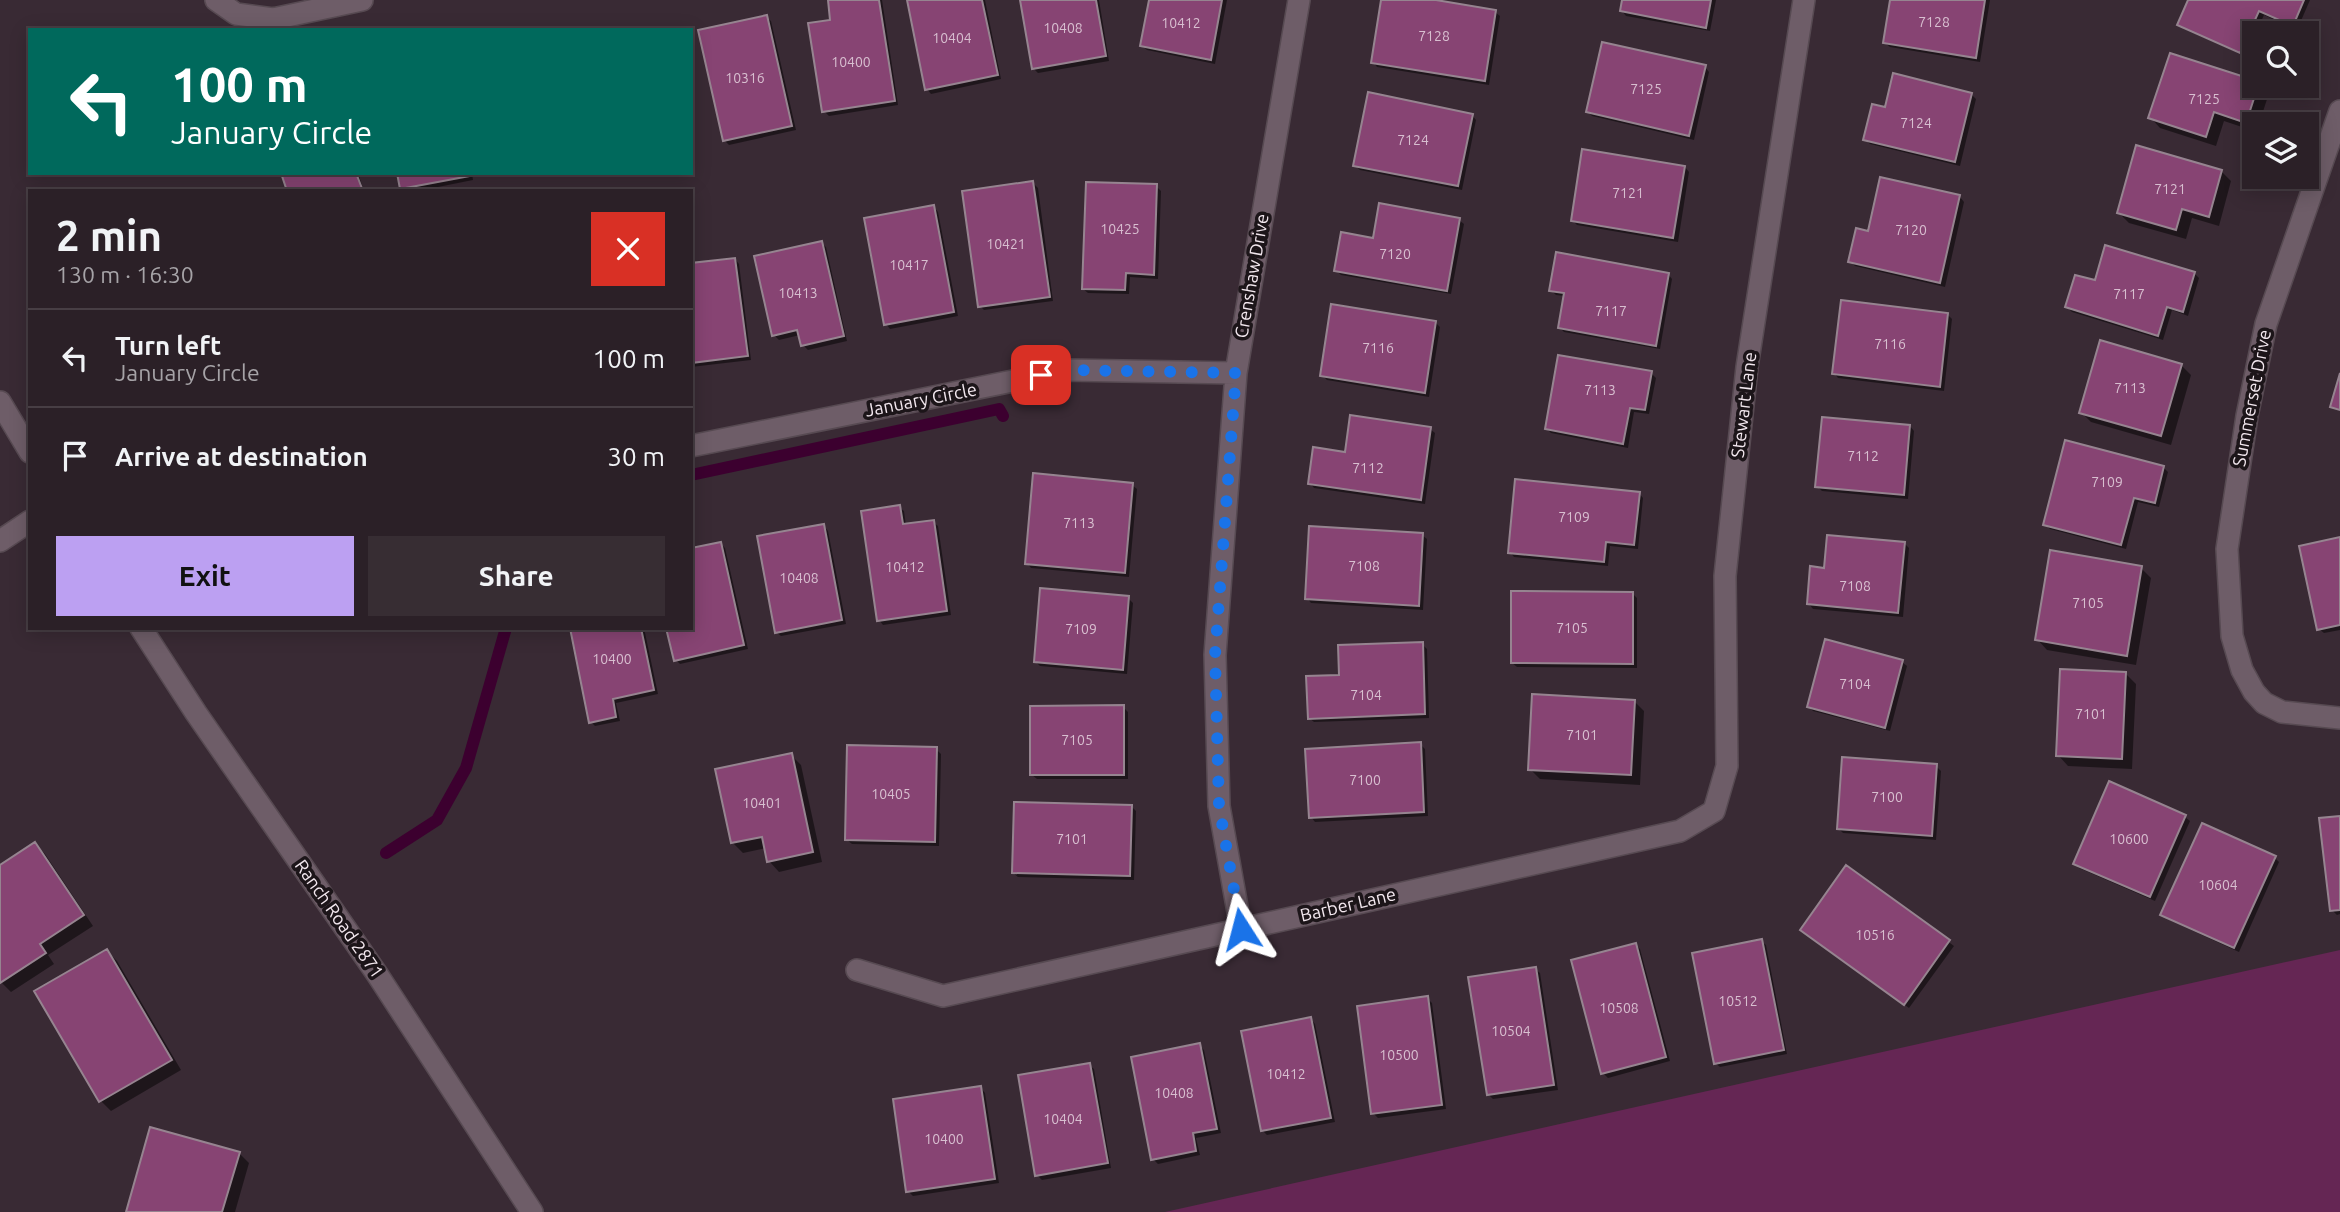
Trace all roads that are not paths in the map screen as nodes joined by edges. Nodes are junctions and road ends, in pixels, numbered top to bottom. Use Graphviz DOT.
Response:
graph roads {
  1 [pos="216,0"];
  2 [pos="362,0"];
  3 [pos="1299,0"];
  4 [pos="1804,0"];
  5 [pos="2340,111"];
  6 [pos="1236,373"];
  7 [pos="0,402"];
  8 [pos="693,446"];
  9 [pos="28,449"];
  10 [pos="28,522"];
  11 [pos="0,541"];
  12 [pos="142,630"];
  13 [pos="2340,718"];
  14 [pos="1714,811"];
  15 [pos="1241,929"];
  16 [pos="857,970"];
  17 [pos="532,1212"];
  1 -- 2 [label="street"];
  3 -- 6 [label="street, Crenshaw Drive"];
  4 -- 14 [label="street, Stewart Lane"];
  5 -- 13 [label="street, Summerset Drive"];
  6 -- 8 [label="street, January Circle"];
  6 -- 15 [label="street, Crenshaw Drive"];
  7 -- 9 [label="street"];
  10 -- 11 [label="street"];
  12 -- 17 [label="street, Ranch Road 2871"];
  14 -- 15 [label="street, Barber Lane"];
  15 -- 16 [label="street, Barber Lane"];
}
